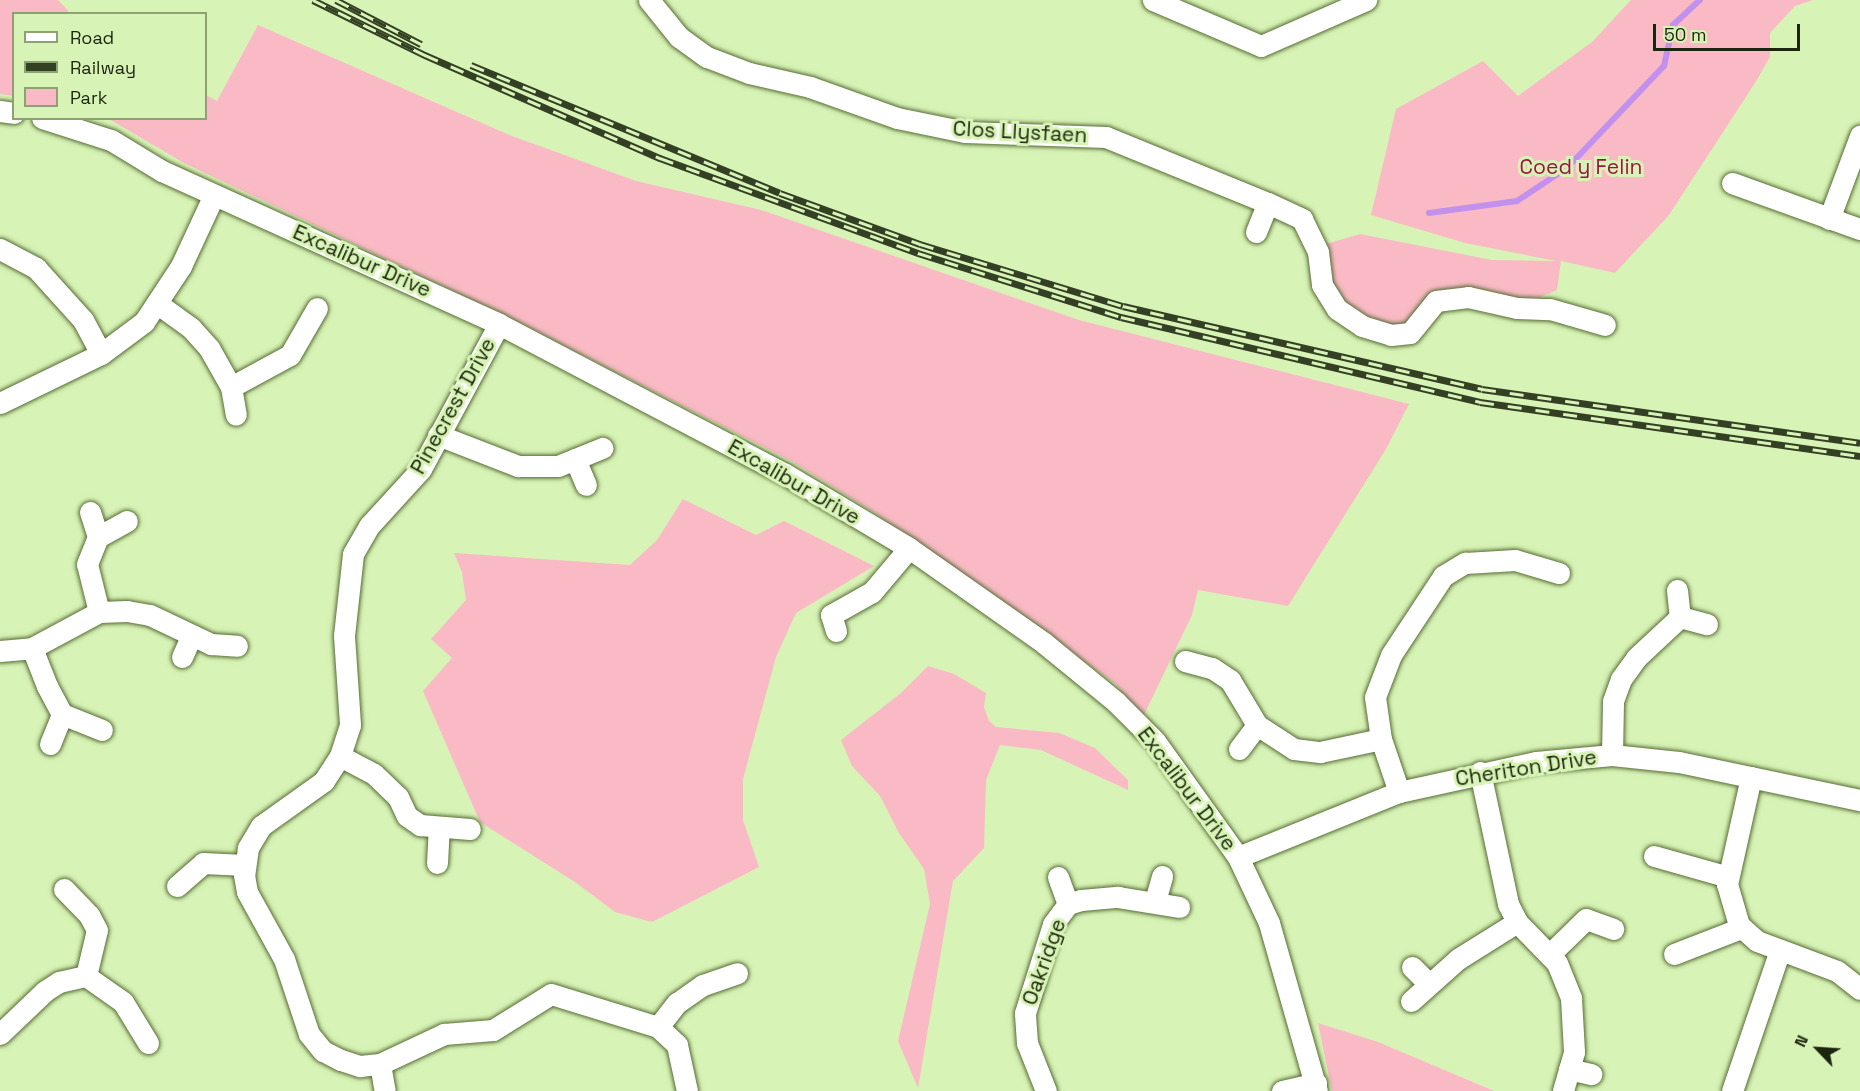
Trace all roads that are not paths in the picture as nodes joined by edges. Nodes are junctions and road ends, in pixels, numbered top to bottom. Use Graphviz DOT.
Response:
graph roads {
  1 [pos="649,0"];
  2 [pos="1366,0"];
  3 [pos="1158,1"];
  4 [pos="48,120"];
  5 [pos="1860,136"];
  6 [pos="1732,183"];
  7 [pos="214,195"];
  8 [pos="1268,203"];
  9 [pos="1829,219"];
  10 [pos="1860,228"];
  11 [pos="1256,232"];
  12 [pos="0,249"];
  13 [pos="158,304"];
  14 [pos="317,308"];
  15 [pos="499,324"];
  16 [pos="1605,325"];
  17 [pos="101,354"];
  18 [pos="231,387"];
  19 [pos="0,403"];
  20 [pos="236,415"];
  21 [pos="438,435"];
  22 [pos="602,448"];
  23 [pos="575,459"];
  24 [pos="586,486"];
  25 [pos="90,512"];
  26 [pos="127,521"];
  27 [pos="98,537"];
  28 [pos="909,548"];
  29 [pos="1559,573"];
  30 [pos="1677,590"];
  31 [pos="99,612"];
  32 [pos="1680,617"];
  33 [pos="1707,624"];
  34 [pos="836,631"];
  35 [pos="192,635"];
  36 [pos="237,646"];
  37 [pos="33,648"];
  38 [pos="0,651"];
  39 [pos="182,657"];
  40 [pos="1185,661"];
  41 [pos="62,714"];
  42 [pos="1251,717"];
  43 [pos="102,730"];
  44 [pos="1381,739"];
  45 [pos="50,744"];
  46 [pos="1239,749"];
  47 [pos="1612,755"];
  48 [pos="340,756"];
  49 [pos="1480,772"];
  50 [pos="1751,777"];
  51 [pos="1399,792"];
  52 [pos="1860,800"];
  53 [pos="439,827"];
  54 [pos="470,829"];
  55 [pos="1654,856"];
  56 [pos="1238,857"];
  57 [pos="436,863"];
  58 [pos="245,865"];
  59 [pos="1162,876"];
  60 [pos="1058,877"];
  61 [pos="1728,877"];
  62 [pos="177,886"];
  63 [pos="64,889"];
  64 [pos="1155,901"];
  65 [pos="1068,904"];
  66 [pos="1179,907"];
  67 [pos="1518,922"];
  68 [pos="1741,928"];
  69 [pos="1613,929"];
  70 [pos="1780,950"];
  71 [pos="1550,954"];
  72 [pos="1674,954"];
  73 [pos="1412,967"];
  74 [pos="737,974"];
  75 [pos="86,976"];
  76 [pos="1429,984"];
  77 [pos="1860,989"];
  78 [pos="1411,1001"];
  79 [pos="658,1028"];
  80 [pos="0,1034"];
  81 [pos="148,1043"];
  82 [pos="380,1064"];
  83 [pos="1569,1069"];
  84 [pos="1591,1074"];
  85 [pos="1317,1087"];
  86 [pos="385,1091"];
  87 [pos="687,1091"];
  88 [pos="1047,1091"];
  89 [pos="1055,1091"];
  90 [pos="1282,1091"];
  91 [pos="1563,1091"];
  92 [pos="1732,1091"];
  1 -- 8 [label="street, Clos Llysfaen"];
  2 -- 3 [label="street"];
  4 -- 7 [label="street, Excalibur Drive"];
  5 -- 9 [label="street"];
  6 -- 9 [label="street"];
  7 -- 13 [label="street"];
  7 -- 15 [label="street, Excalibur Drive"];
  8 -- 11 [label="street"];
  8 -- 16 [label="street, Clos Llysfaen"];
  9 -- 10 [label="street"];
  12 -- 17 [label="street"];
  13 -- 17 [label="street"];
  13 -- 18 [label="street"];
  14 -- 18 [label="street"];
  15 -- 21 [label="street, Pinecrest Drive"];
  15 -- 28 [label="street, Excalibur Drive"];
  17 -- 19 [label="street"];
  18 -- 20 [label="street"];
  21 -- 23 [label="street"];
  21 -- 48 [label="street, Pinecrest Drive"];
  22 -- 23 [label="street"];
  23 -- 24 [label="street"];
  25 -- 27 [label="street"];
  26 -- 27 [label="street"];
  27 -- 31 [label="street"];
  28 -- 34 [label="street"];
  28 -- 56 [label="street, Excalibur Drive"];
  29 -- 44 [label="street"];
  30 -- 32 [label="street"];
  31 -- 35 [label="street"];
  31 -- 37 [label="street"];
  32 -- 33 [label="street"];
  32 -- 47 [label="street"];
  35 -- 36 [label="street"];
  35 -- 39 [label="street"];
  37 -- 38 [label="street"];
  37 -- 41 [label="street"];
  40 -- 42 [label="street"];
  41 -- 43 [label="street"];
  41 -- 45 [label="street"];
  42 -- 44 [label="street"];
  42 -- 46 [label="street"];
  44 -- 51 [label="street"];
  47 -- 49 [label="street, Cheriton Drive"];
  47 -- 50 [label="street, Cheriton Drive"];
  48 -- 53 [label="street"];
  48 -- 58 [label="street, Pinecrest Drive"];
  49 -- 51 [label="street, Cheriton Drive"];
  49 -- 67 [label="street"];
  50 -- 52 [label="street, Cheriton Drive"];
  50 -- 61 [label="street"];
  51 -- 56 [label="street, Cheriton Drive"];
  53 -- 54 [label="street"];
  53 -- 57 [label="street"];
  55 -- 61 [label="street"];
  56 -- 85 [label="street, Excalibur Drive"];
  58 -- 62 [label="street"];
  58 -- 82 [label="street, Pinecrest Drive"];
  59 -- 64 [label="street"];
  60 -- 65 [label="street, Oakridge"];
  61 -- 68 [label="street"];
  63 -- 75 [label="street"];
  64 -- 65 [label="street, Oakridge"];
  64 -- 66 [label="street, Oakridge"];
  65 -- 88 [label="street, Oakridge"];
  67 -- 71 [label="street"];
  67 -- 76 [label="street"];
  68 -- 70 [label="street"];
  68 -- 72 [label="street"];
  69 -- 71 [label="street"];
  70 -- 77 [label="street"];
  70 -- 92 [label="street"];
  71 -- 83 [label="street"];
  73 -- 76 [label="street"];
  74 -- 79 [label="street"];
  75 -- 80 [label="street"];
  75 -- 81 [label="street"];
  76 -- 78 [label="street"];
  79 -- 82 [label="street, Pinecrest Drive"];
  79 -- 87 [label="street, Pinecrest Drive"];
  82 -- 86 [label="street"];
  83 -- 84 [label="street"];
  83 -- 91 [label="street"];
  85 -- 90 [label="street"];
  88 -- 89 [label="street, Oakridge"];
}
